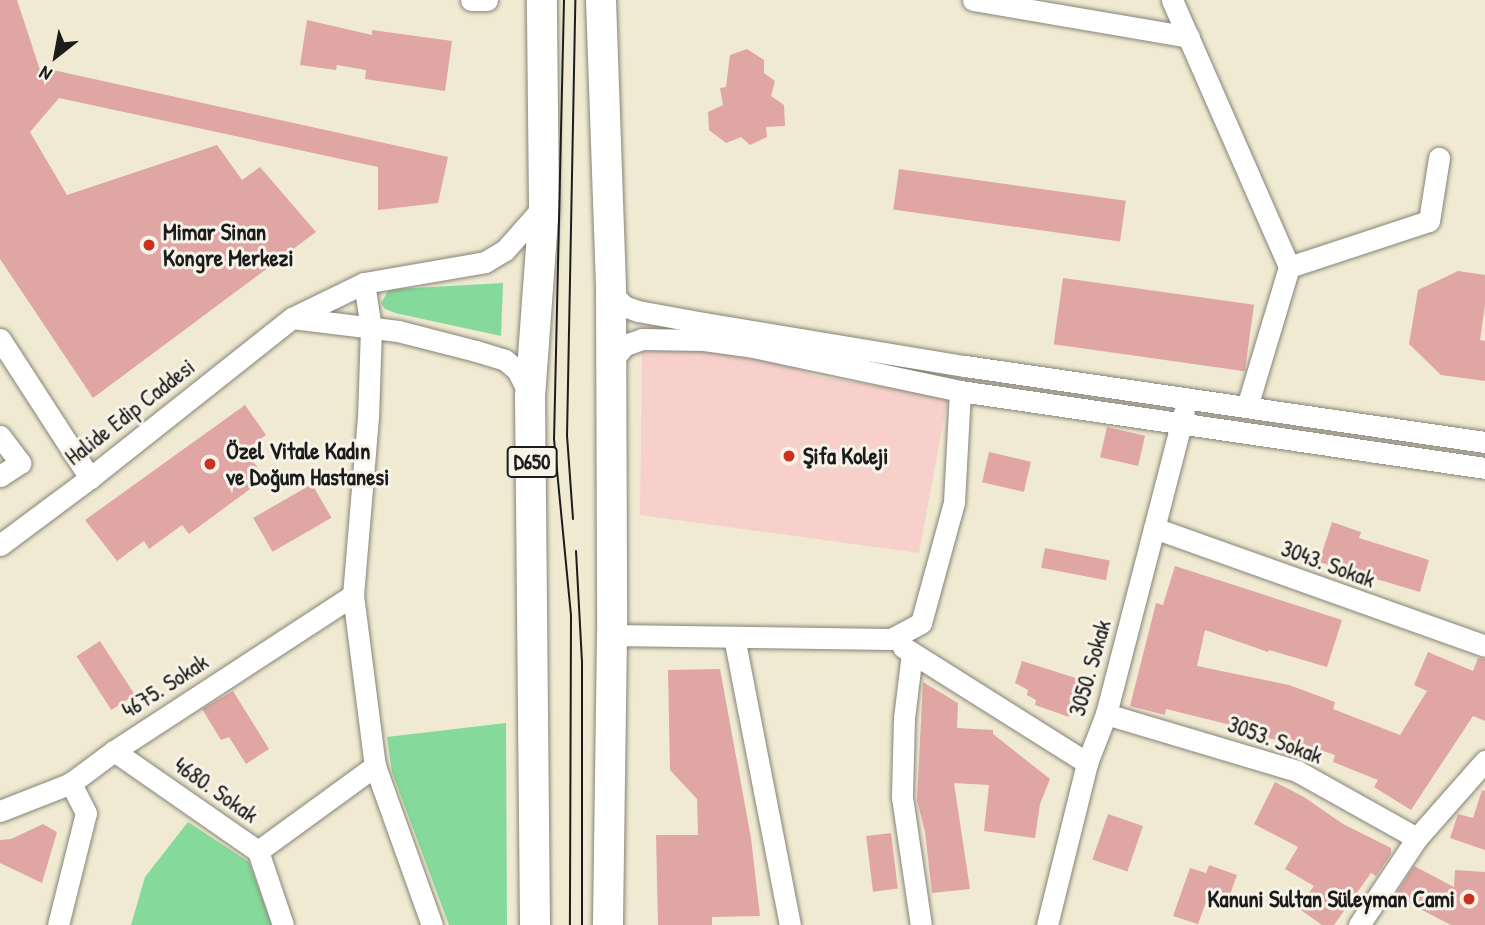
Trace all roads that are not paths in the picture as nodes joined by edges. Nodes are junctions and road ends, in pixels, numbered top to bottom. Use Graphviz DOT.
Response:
graph roads {
  1 [pos="471,0"];
  2 [pos="486,0"];
  3 [pos="542,0"];
  4 [pos="601,0"];
  5 [pos="974,0"];
  6 [pos="1172,0"];
  7 [pos="1189,37"];
  8 [pos="1439,158"];
  9 [pos="544,206"];
  10 [pos="1289,267"];
  11 [pos="365,283"];
  12 [pos="611,293"];
  13 [pos="292,318"];
  14 [pos="371,328"];
  15 [pos="704,331"];
  16 [pos="0,339"];
  17 [pos="611,361"];
  18 [pos="960,391"];
  19 [pos="530,397"];
  20 [pos="1186,400"];
  21 [pos="1247,407"];
  22 [pos="1182,424"];
  23 [pos="0,436"];
  24 [pos="1485,442"];
  25 [pos="1485,468"];
  26 [pos="0,477"];
  27 [pos="90,478"];
  28 [pos="1154,528"];
  29 [pos="0,545"];
  30 [pos="353,595"];
  31 [pos="612,635"];
  32 [pos="734,637"];
  33 [pos="891,639"];
  34 [pos="1485,646"];
  35 [pos="912,653"];
  36 [pos="1106,714"];
  37 [pos="114,751"];
  38 [pos="1485,761"];
  39 [pos="1087,763"];
  40 [pos="375,766"];
  41 [pos="71,783"];
  42 [pos="0,811"];
  43 [pos="1418,838"];
  44 [pos="258,851"];
  45 [pos="58,925"];
  46 [pos="284,925"];
  47 [pos="432,925"];
  48 [pos="535,925"];
  49 [pos="608,925"];
  50 [pos="790,925"];
  51 [pos="921,925"];
  52 [pos="1047,925"];
  53 [pos="1359,925"];
  1 -- 2 [label="street"];
  3 -- 9 [label="highway, D650"];
  4 -- 12 [label="highway"];
  5 -- 7 [label="street"];
  6 -- 7 [label="street"];
  7 -- 10 [label="street"];
  8 -- 10 [label="street"];
  9 -- 11 [label="street, Halide Edip Caddesi"];
  9 -- 19 [label="highway, D650"];
  10 -- 21 [label="street"];
  11 -- 13 [label="street, Halide Edip Caddesi"];
  11 -- 14 [label="street"];
  12 -- 15 [label="street"];
  12 -- 17 [label="highway"];
  13 -- 14 [label="street"];
  13 -- 27 [label="street, Halide Edip Caddesi"];
  14 -- 19 [label="street"];
  14 -- 30 [label="street"];
  15 -- 17 [label="street"];
  15 -- 18 [label="street"];
  15 -- 20 [label="street"];
  16 -- 27 [label="street"];
  17 -- 31 [label="highway"];
  18 -- 22 [label="street"];
  18 -- 33 [label="street"];
  19 -- 48 [label="highway, D650"];
  20 -- 21 [label="street"];
  20 -- 22 [label="street, 3050. Sokak"];
  21 -- 24 [label="street"];
  22 -- 25 [label="street"];
  22 -- 28 [label="street, 3050. Sokak"];
  23 -- 26 [label="street"];
  27 -- 29 [label="street, Halide Edip Caddesi"];
  28 -- 34 [label="street, 3043. Sokak"];
  28 -- 36 [label="street, 3050. Sokak"];
  30 -- 37 [label="street, 4675. Sokak"];
  30 -- 40 [label="street"];
  31 -- 32 [label="street"];
  31 -- 49 [label="highway"];
  32 -- 33 [label="street"];
  32 -- 50 [label="street"];
  33 -- 35 [label="street"];
  35 -- 39 [label="street"];
  35 -- 51 [label="street"];
  36 -- 39 [label="street, 3050. Sokak"];
  36 -- 43 [label="street, 3053. Sokak"];
  37 -- 41 [label="street, 4675. Sokak"];
  37 -- 44 [label="street, 4680. Sokak"];
  38 -- 43 [label="street"];
  39 -- 52 [label="street, 3050. Sokak"];
  40 -- 44 [label="street"];
  40 -- 47 [label="street"];
  41 -- 42 [label="street, 4675. Sokak"];
  41 -- 45 [label="street"];
  43 -- 53 [label="street"];
  44 -- 46 [label="street, 4680. Sokak"];
}
